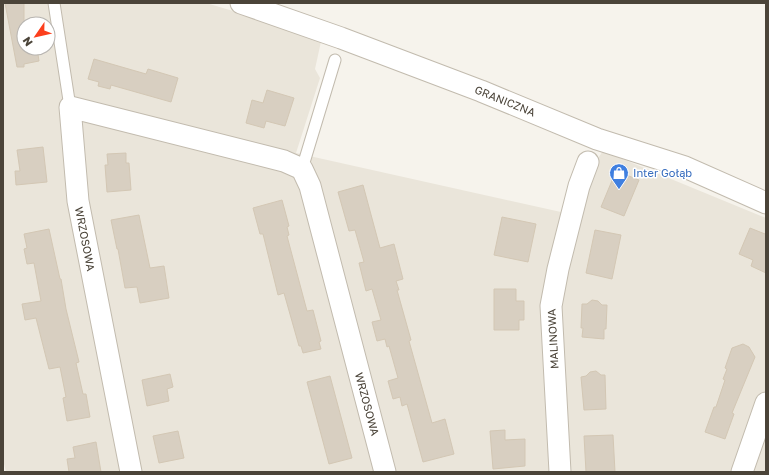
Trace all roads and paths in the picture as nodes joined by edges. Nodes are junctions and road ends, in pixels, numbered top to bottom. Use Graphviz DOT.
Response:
graph roads {
  1 [pos="54,3"];
  2 [pos="241,3"];
  3 [pos="335,60"];
  4 [pos="70,107"];
  5 [pos="588,162"];
  6 [pos="302,169"];
  7 [pos="766,203"];
  8 [pos="766,402"];
  9 [pos="131,472"];
  10 [pos="385,472"];
  11 [pos="560,472"];
  12 [pos="742,472"];
  1 -- 4 [label="lane, WRZOSOWA"];
  2 -- 7 [label="street, GRANICZNA"];
  3 -- 6 [label="lane"];
  4 -- 6 [label="street"];
  4 -- 9 [label="street, WRZOSOWA"];
  5 -- 11 [label="street, MALINOWA"];
  6 -- 10 [label="street, WRZOSOWA"];
  8 -- 12 [label="street"];
}
